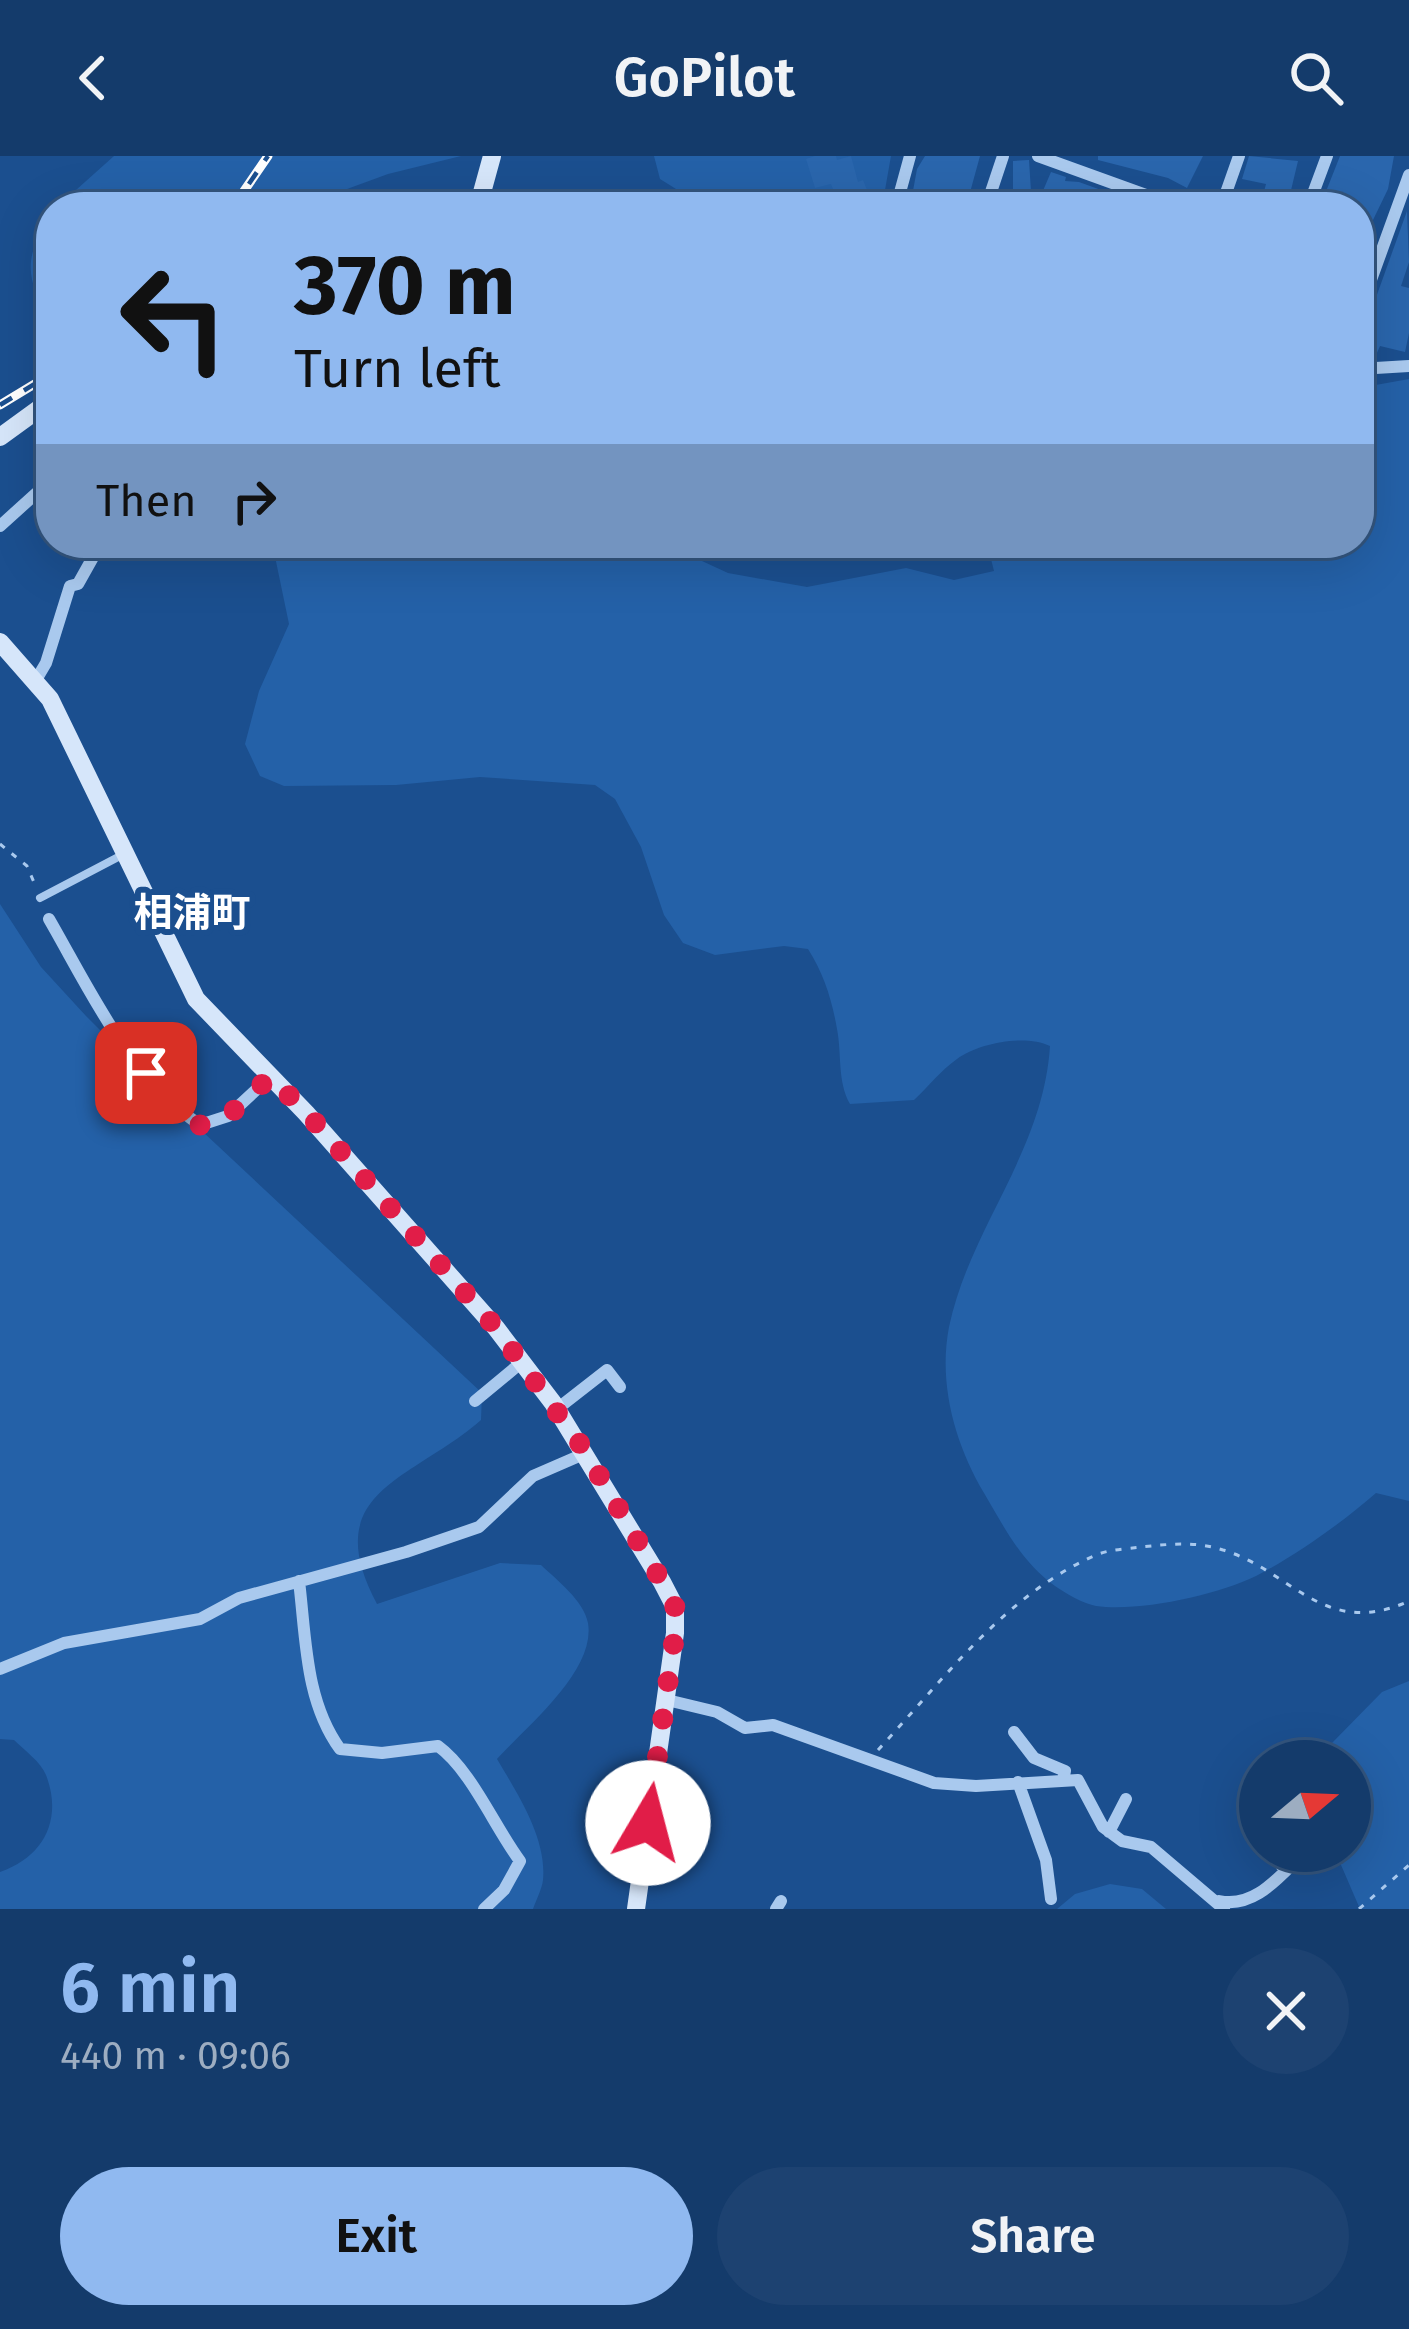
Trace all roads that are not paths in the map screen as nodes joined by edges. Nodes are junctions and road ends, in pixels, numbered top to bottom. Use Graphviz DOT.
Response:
graph roads {
  1 [pos="492,156"];
  2 [pos="910,156"];
  3 [pos="1003,156"];
  4 [pos="1038,156"];
  5 [pos="1239,156"];
  6 [pos="1327,156"];
  7 [pos="1409,175"];
  8 [pos="482,192"];
  9 [pos="898,192"];
  10 [pos="991,192"];
  11 [pos="1138,192"];
  12 [pos="1226,192"];
  13 [pos="1314,192"];
  14 [pos="1404,202"];
  15 [pos="1374,276"];
  16 [pos="1409,365"];
  17 [pos="1374,368"];
  18 [pos="36,411"];
  19 [pos="0,437"];
  20 [pos="36,494"];
  21 [pos="0,526"];
  22 [pos="93,558"];
  23 [pos="0,642"];
  24 [pos="36,680"];
  25 [pos="125,853"];
  26 [pos="40,898"];
  27 [pos="49,919"];
  28 [pos="270,1077"];
  29 [pos="522,1362"];
  30 [pos="620,1388"];
  31 [pos="475,1401"];
  32 [pos="557,1408"];
  33 [pos="586,1454"];
  34 [pos="299,1582"];
  35 [pos="0,1669"];
  36 [pos="667,1700"];
  37 [pos="1014,1732"];
  38 [pos="1063,1780"];
  39 [pos="1018,1783"];
  40 [pos="1126,1799"];
  41 [pos="1109,1832"];
  42 [pos="1282,1872"];
  43 [pos="1051,1899"];
  44 [pos="1212,1899"];
  45 [pos="484,1909"];
  46 [pos="636,1909"];
  47 [pos="1224,1909"];
  1 -- 8 [label="street"];
  2 -- 9 [label="street"];
  3 -- 10 [label="street"];
  4 -- 11 [label="street"];
  5 -- 12 [label="street"];
  6 -- 13 [label="street"];
  7 -- 14 [label="street"];
  14 -- 15 [label="street"];
  16 -- 17 [label="street"];
  18 -- 19 [label="street"];
  20 -- 21 [label="street"];
  22 -- 24 [label="street"];
  23 -- 24 [label="street"];
  24 -- 25 [label="street"];
  25 -- 26 [label="lane"];
  25 -- 28 [label="street"];
  27 -- 28 [label="street"];
  28 -- 29 [label="street"];
  29 -- 31 [label="street"];
  29 -- 32 [label="street"];
  30 -- 32 [label="street"];
  32 -- 33 [label="street"];
  33 -- 34 [label="street"];
  33 -- 36 [label="street"];
  34 -- 35 [label="street"];
  34 -- 45 [label="street"];
  36 -- 39 [label="street"];
  36 -- 46 [label="street"];
  37 -- 38 [label="street"];
  38 -- 39 [label="street"];
  38 -- 41 [label="street"];
  39 -- 43 [label="street"];
  40 -- 41 [label="street"];
  41 -- 44 [label="street"];
  42 -- 44 [label="street"];
  44 -- 47 [label="street"];
}
